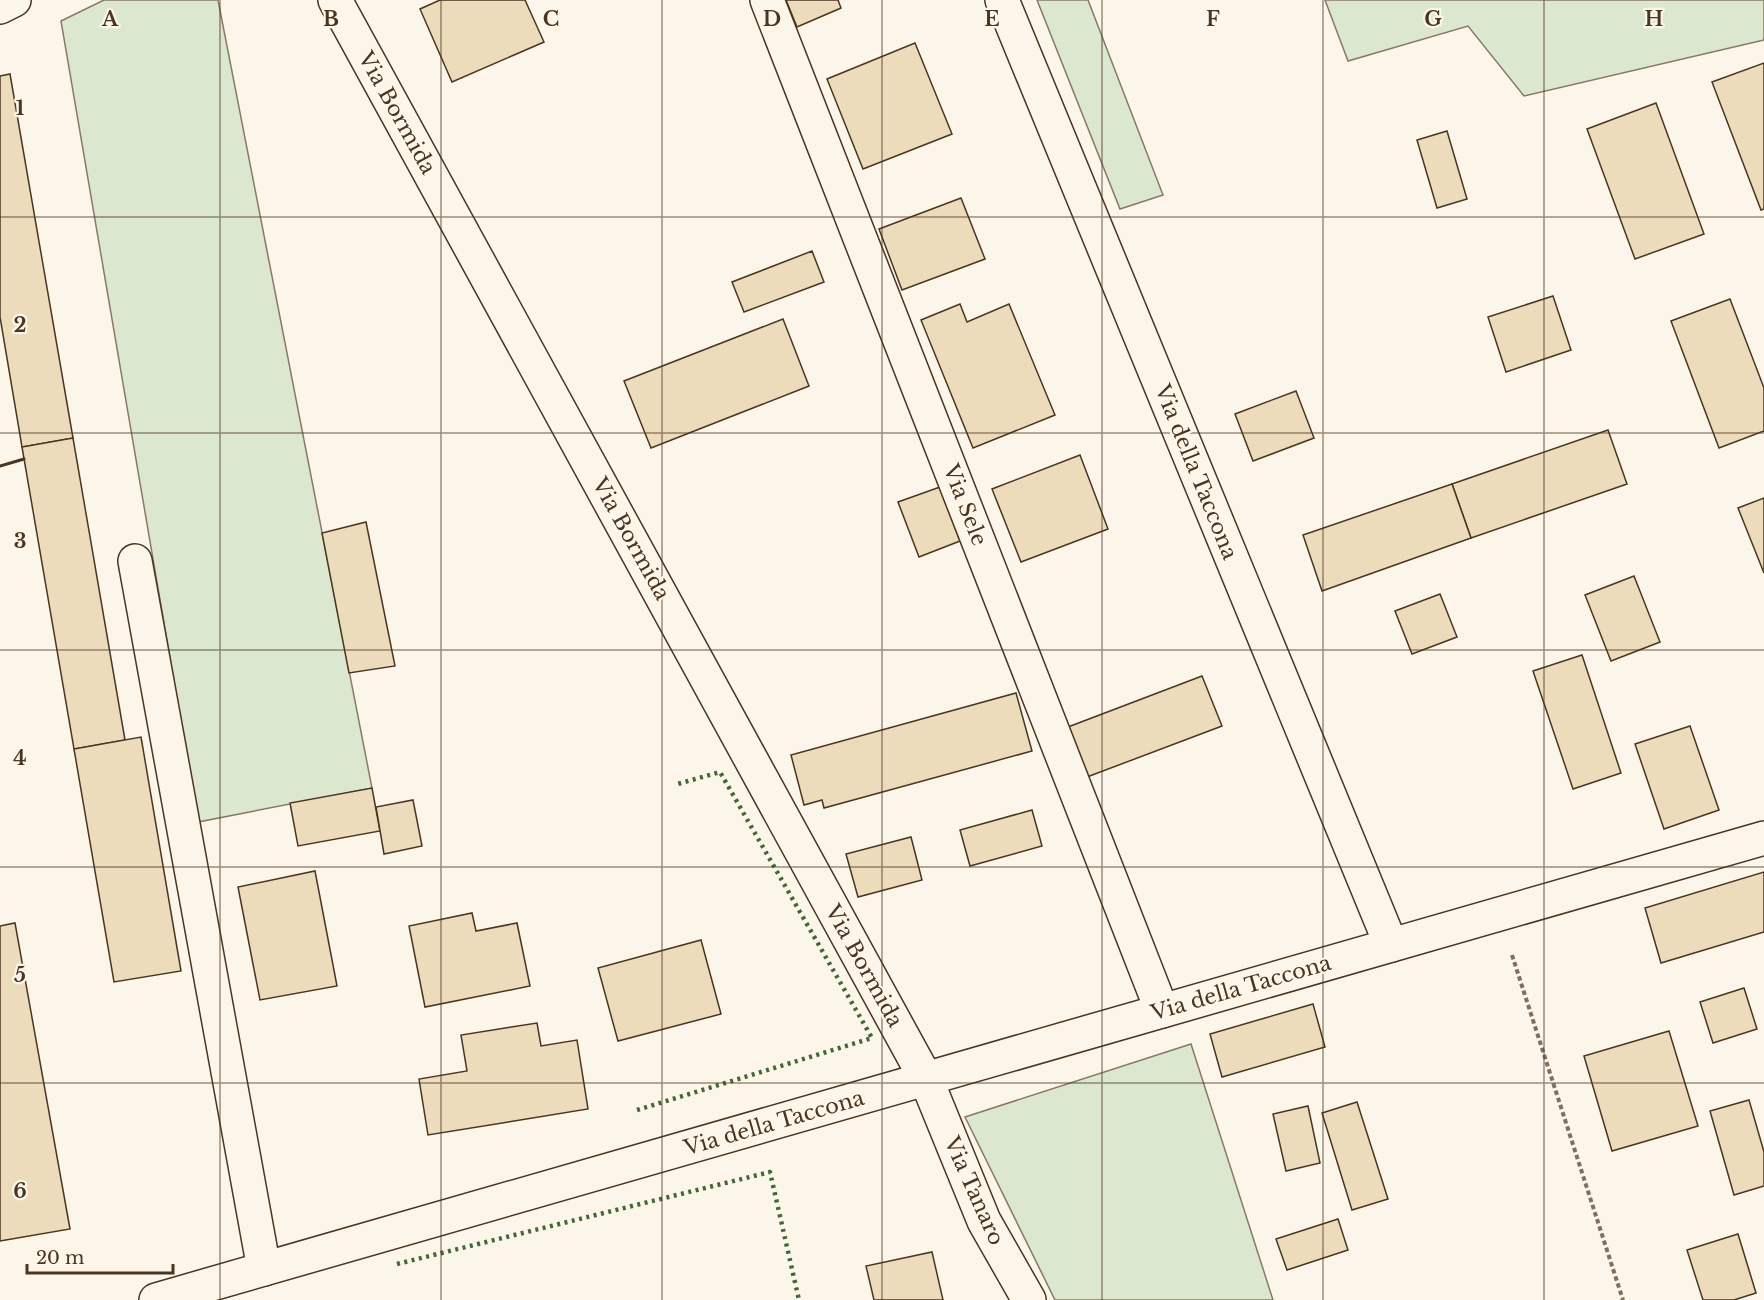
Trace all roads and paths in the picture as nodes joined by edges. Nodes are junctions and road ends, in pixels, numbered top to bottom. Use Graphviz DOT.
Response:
graph roads {
  1 [pos="14,0"];
  2 [pos="335,0"];
  3 [pos="767,0"];
  4 [pos="1002,0"];
  5 [pos="0,7"];
  6 [pos="135,561"];
  7 [pos="1764,838"];
  8 [pos="1498,914"];
  9 [pos="1391,945"];
  10 [pos="1162,1011"];
  11 [pos="926,1079"];
  12 [pos="264,1269"];
  13 [pos="156,1300"];
  14 [pos="1029,1300"];
  15 [pos="1623,1300"];
  1 -- 5 [label="street"];
  2 -- 11 [label="street, Via Bormida"];
  3 -- 10 [label="street, Via Sele"];
  4 -- 9 [label="street, Via della Taccona"];
  6 -- 12 [label="street"];
  7 -- 8 [label="street, Via della Taccona"];
  8 -- 9 [label="street, Via della Taccona"];
  8 -- 15 [label="path"];
  9 -- 10 [label="street, Via della Taccona"];
  10 -- 11 [label="street, Via della Taccona"];
  11 -- 12 [label="street, Via della Taccona"];
  11 -- 14 [label="street, Via Tanaro"];
  12 -- 13 [label="street, Via della Taccona"];
}
